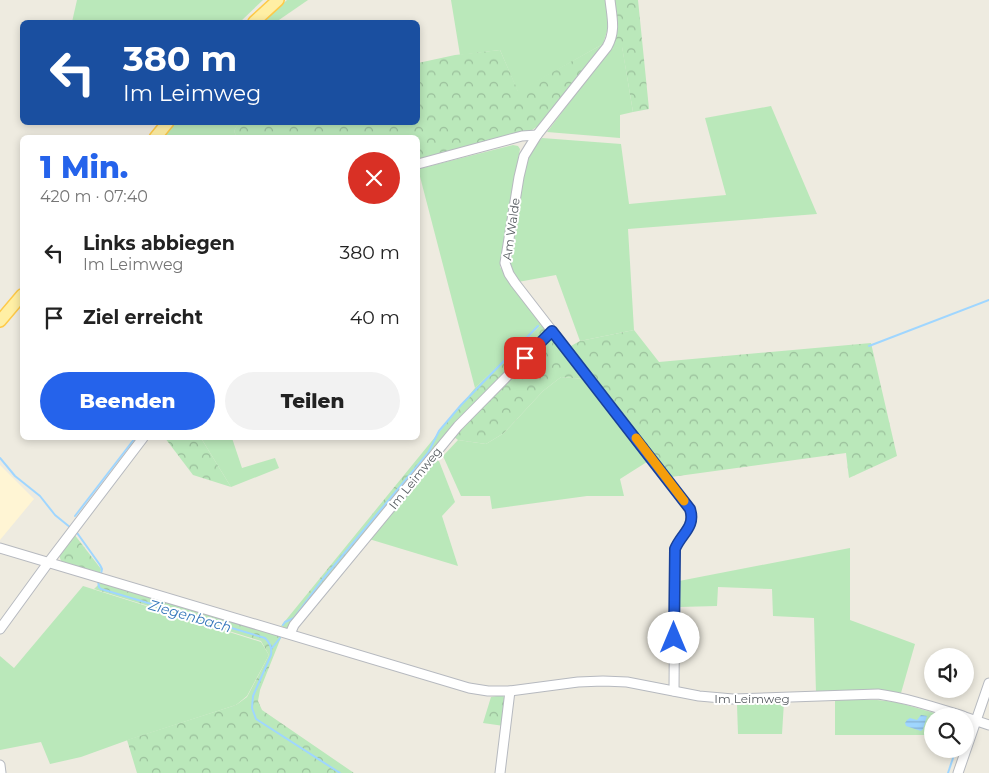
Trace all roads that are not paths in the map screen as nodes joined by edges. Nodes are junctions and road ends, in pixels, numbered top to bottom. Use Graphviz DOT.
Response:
graph roads {
  1 [pos="278,0"];
  2 [pos="610,0"];
  3 [pos="256,20"];
  4 [pos="537,135"];
  5 [pos="420,163"];
  6 [pos="20,297"];
  7 [pos="0,321"];
  8 [pos="552,331"];
  9 [pos="141,440"];
  10 [pos="0,548"];
  11 [pos="48,562"];
  12 [pos="0,630"];
  13 [pos="290,634"];
  14 [pos="989,683"];
  15 [pos="510,691"];
  16 [pos="674,691"];
  17 [pos="936,708"];
  18 [pos="976,721"];
  19 [pos="989,725"];
  20 [pos="0,766"];
  21 [pos="1,773"];
  22 [pos="500,773"];
  23 [pos="958,773"];
  1 -- 3 [label="main road"];
  2 -- 4 [label="street, Am Walde"];
  4 -- 5 [label="street"];
  4 -- 8 [label="street, Am Walde"];
  6 -- 7 [label="main road"];
  8 -- 13 [label="street, Im Leimweg"];
  8 -- 16 [label="street, Am Walde"];
  9 -- 11 [label="street"];
  10 -- 11 [label="street, Im Leimweg"];
  11 -- 12 [label="street"];
  11 -- 13 [label="street, Im Leimweg"];
  13 -- 15 [label="street, Im Leimweg"];
  14 -- 18 [label="street"];
  15 -- 16 [label="street, Im Leimweg"];
  15 -- 22 [label="street"];
  16 -- 17 [label="street, Im Leimweg"];
  18 -- 19 [label="street, Im Leimweg"];
  18 -- 23 [label="street"];
  20 -- 21 [label="street"];
}
